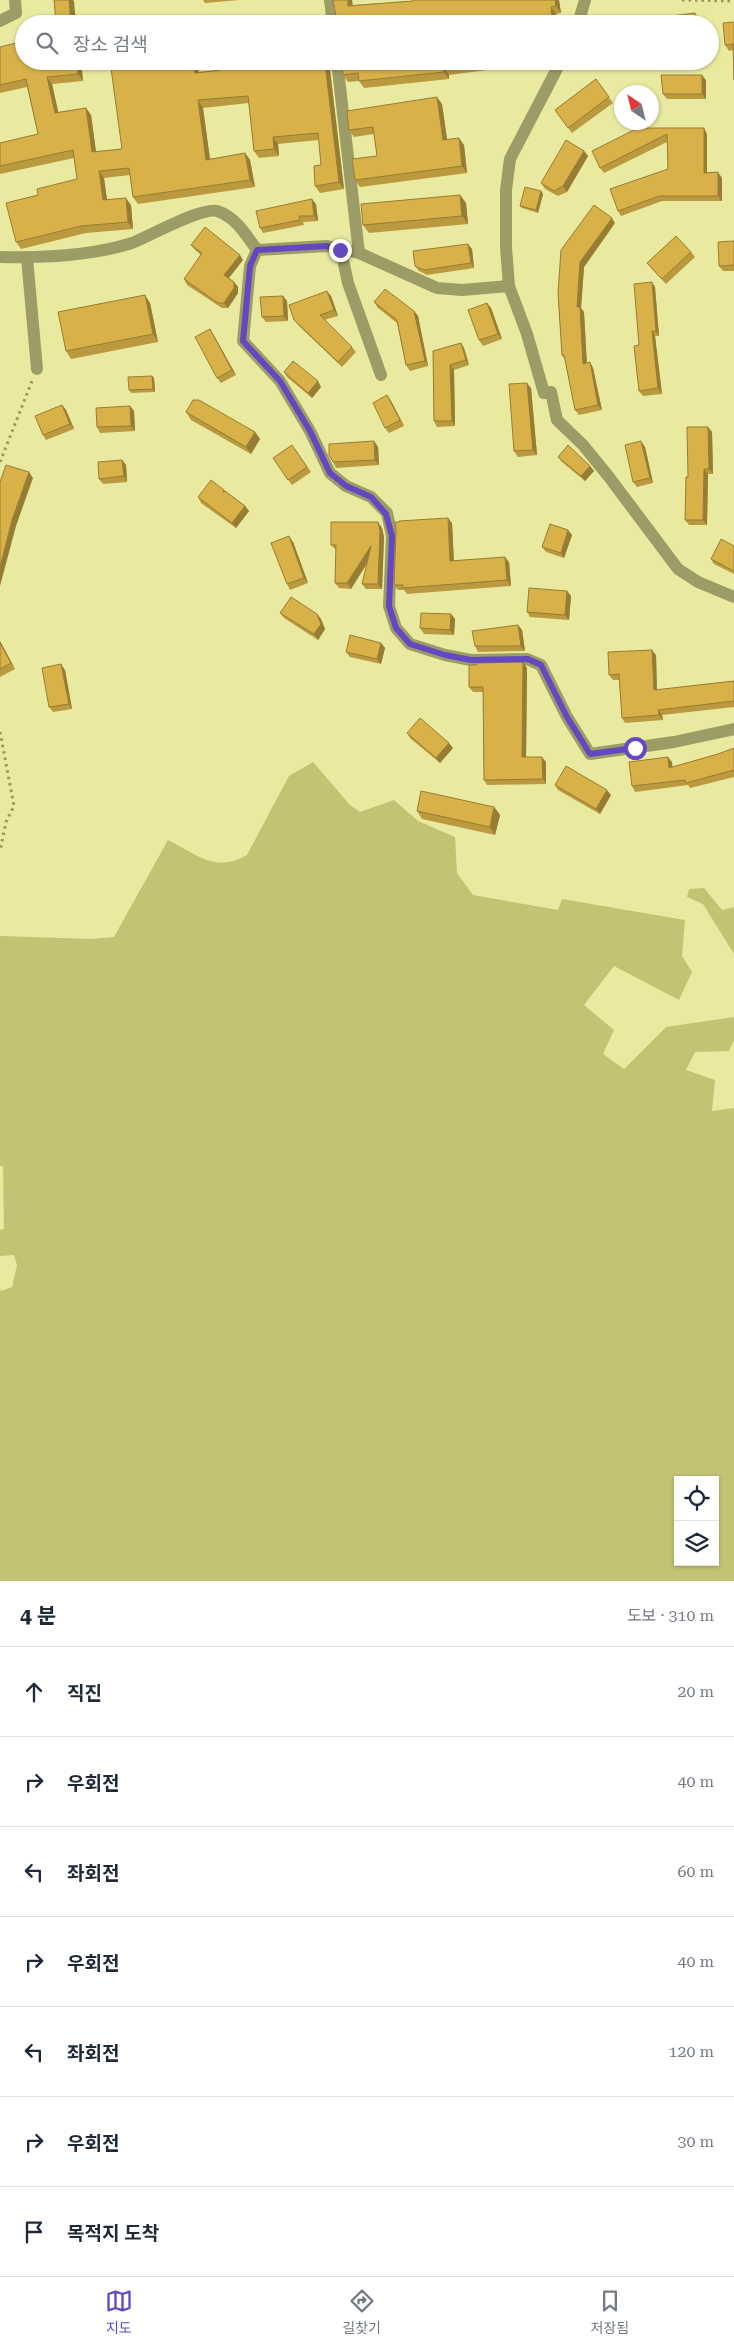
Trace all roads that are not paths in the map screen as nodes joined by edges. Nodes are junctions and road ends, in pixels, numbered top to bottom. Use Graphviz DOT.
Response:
graph roads {
  1 [pos="15,0"];
  2 [pos="330,0"];
  3 [pos="584,0"];
  4 [pos="332,15"];
  5 [pos="580,15"];
  6 [pos="0,21"];
  7 [pos="338,70"];
  8 [pos="556,70"];
  9 [pos="257,250"];
  10 [pos="340,250"];
  11 [pos="359,253"];
  12 [pos="0,257"];
  13 [pos="27,258"];
  14 [pos="509,286"];
  15 [pos="36,369"];
  16 [pos="381,375"];
  17 [pos="734,597"];
  18 [pos="734,729"];
  1 -- 6 [label="street"];
  2 -- 4 [label="street"];
  3 -- 5 [label="street"];
  7 -- 11 [label="street"];
  8 -- 14 [label="street"];
  9 -- 10 [label="street"];
  9 -- 13 [label="street"];
  9 -- 18 [label="street"];
  10 -- 11 [label="street"];
  10 -- 16 [label="street"];
  11 -- 14 [label="street"];
  12 -- 13 [label="street"];
  13 -- 15 [label="street"];
  14 -- 17 [label="street"];
}
